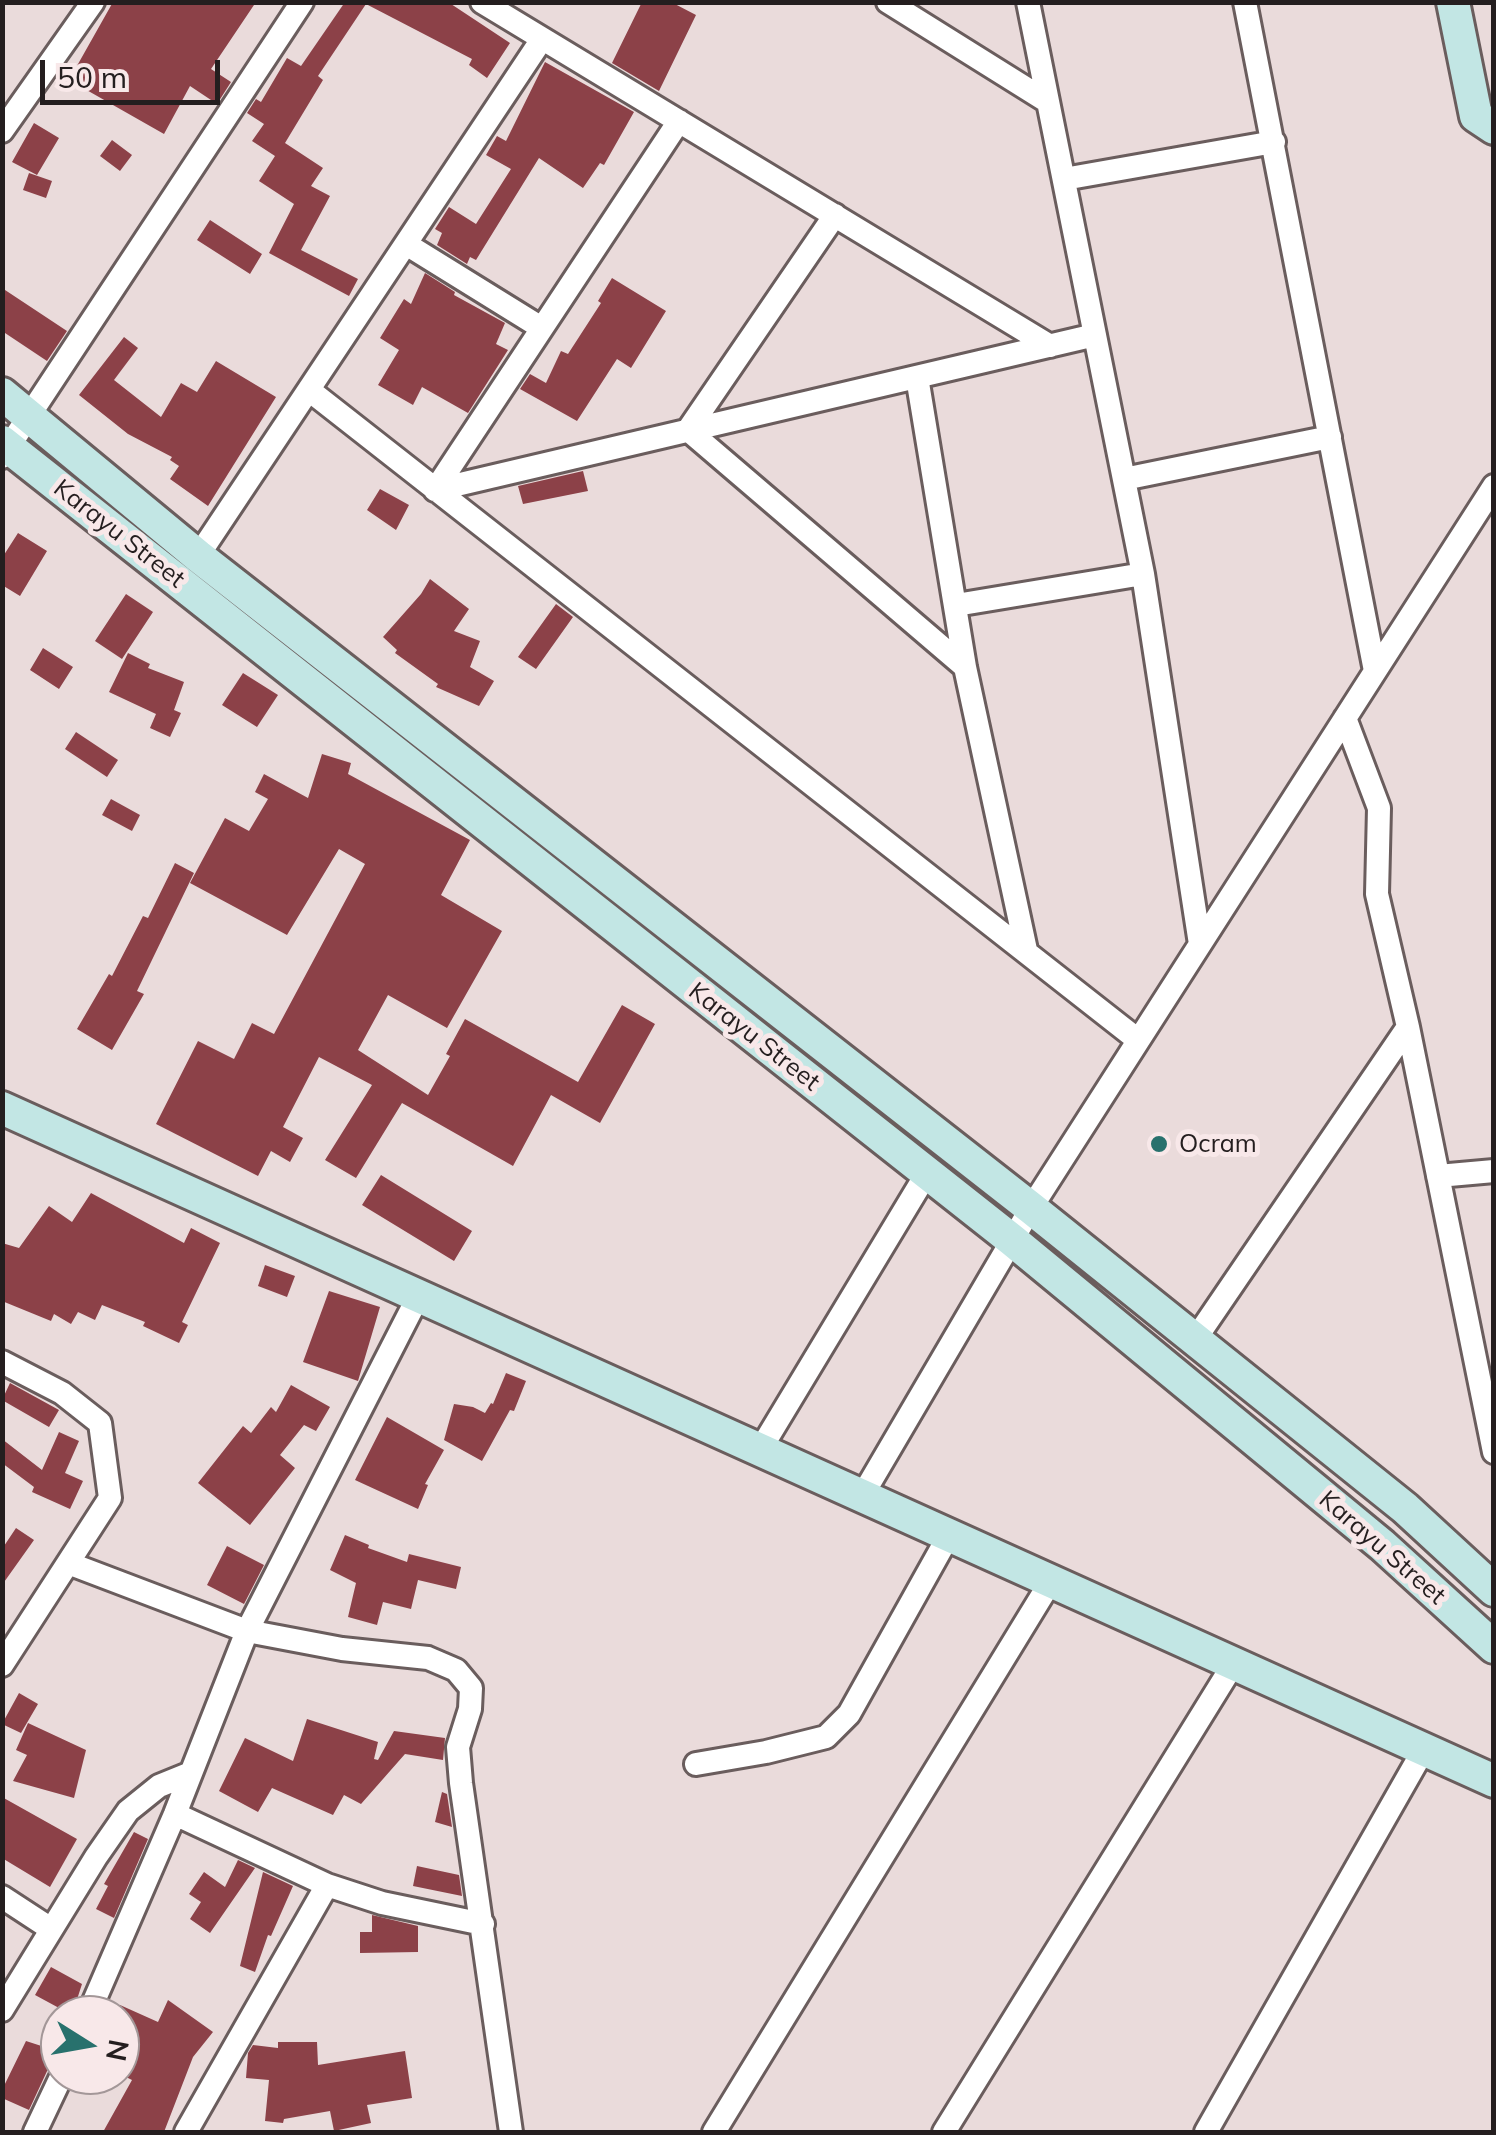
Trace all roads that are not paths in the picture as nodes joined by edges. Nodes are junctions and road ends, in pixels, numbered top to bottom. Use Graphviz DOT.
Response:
graph roads {
  1 [pos="93,2"];
  2 [pos="302,2"];
  3 [pos="482,2"];
  4 [pos="888,2"];
  5 [pos="1028,2"];
  6 [pos="1245,2"];
  7 [pos="1453,2"];
  8 [pos="542,39"];
  9 [pos="1048,102"];
  10 [pos="1488,110"];
  11 [pos="679,121"];
  12 [pos="2,131"];
  13 [pos="1274,142"];
  14 [pos="1064,180"];
  15 [pos="835,215"];
  16 [pos="406,244"];
  17 [pos="540,327"];
  18 [pos="1095,335"];
  19 [pos="1050,346"];
  20 [pos="917,377"];
  21 [pos="309,390"];
  22 [pos="2,394"];
  23 [pos="32,416"];
  24 [pos="688,430"];
  25 [pos="1330,437"];
  26 [pos="5,449"];
  27 [pos="1124,479"];
  28 [pos="1494,486"];
  29 [pos="435,490"];
  30 [pos="198,556"];
  31 [pos="1143,574"];
  32 [pos="956,604"];
  33 [pos="965,667"];
  34 [pos="1375,671"];
  35 [pos="1345,718"];
  36 [pos="1200,944"];
  37 [pos="1026,950"];
  38 [pos="1408,1027"];
  39 [pos="1138,1040"];
  40 [pos="2,1108"];
  41 [pos="1494,1171"];
  42 [pos="927,1174"];
  43 [pos="1438,1176"];
  44 [pos="1031,1208"];
  45 [pos="1012,1240"];
  46 [pos="419,1296"];
  47 [pos="1194,1341"];
  48 [pos="1470,1344"];
  49 [pos="1494,1350"];
  50 [pos="2,1362"];
  51 [pos="760,1450"];
  52 [pos="1494,1452"];
  53 [pos="862,1496"];
  54 [pos="949,1535"];
  55 [pos="68,1562"];
  56 [pos="1051,1581"];
  57 [pos="1494,1590"];
  58 [pos="247,1632"];
  59 [pos="1494,1647"];
  60 [pos="1234,1664"];
  61 [pos="2,1665"];
  62 [pos="1424,1750"];
  63 [pos="696,1764"];
  64 [pos="192,1773"];
  65 [pos="1494,1780"];
  66 [pos="175,1814"];
  67 [pos="327,1885"];
  68 [pos="2,1897"];
  69 [pos="483,1924"];
  70 [pos="52,1929"];
  71 [pos="97,1995"];
  72 [pos="2,2010"];
  73 [pos="53,2095"];
  74 [pos="35,2132"];
  75 [pos="186,2132"];
  76 [pos="510,2132"];
  77 [pos="714,2132"];
  78 [pos="944,2132"];
  79 [pos="1206,2132"];
  1 -- 12 [label="street"];
  2 -- 23 [label="street"];
  3 -- 8 [label="street"];
  4 -- 9 [label="street"];
  5 -- 9 [label="street"];
  6 -- 13 [label="street"];
  7 -- 10 [label="main road"];
  8 -- 11 [label="street"];
  8 -- 16 [label="street"];
  9 -- 14 [label="street"];
  11 -- 15 [label="street"];
  11 -- 17 [label="street"];
  13 -- 14 [label="street"];
  13 -- 25 [label="street"];
  14 -- 18 [label="street"];
  15 -- 19 [label="street"];
  15 -- 24 [label="street"];
  16 -- 17 [label="street"];
  16 -- 21 [label="street"];
  17 -- 29 [label="street"];
  18 -- 19 [label="street"];
  18 -- 27 [label="street"];
  19 -- 20 [label="street"];
  20 -- 24 [label="street"];
  20 -- 32 [label="street"];
  21 -- 29 [label="street"];
  21 -- 30 [label="street"];
  22 -- 23 [label="main road, Karayu Street"];
  23 -- 26 [label="street"];
  23 -- 30 [label="main road, Karayu Street"];
  24 -- 29 [label="street"];
  24 -- 33 [label="street"];
  25 -- 27 [label="street"];
  25 -- 34 [label="street"];
  26 -- 42 [label="main road, Karayu Street"];
  27 -- 31 [label="street"];
  28 -- 34 [label="street"];
  29 -- 37 [label="street"];
  30 -- 44 [label="main road, Karayu Street"];
  31 -- 32 [label="street"];
  31 -- 36 [label="street"];
  32 -- 33 [label="street"];
  33 -- 37 [label="street"];
  34 -- 35 [label="street"];
  35 -- 36 [label="street"];
  35 -- 38 [label="street"];
  36 -- 39 [label="street"];
  37 -- 39 [label="street"];
  38 -- 43 [label="street"];
  38 -- 47 [label="street"];
  39 -- 44 [label="street"];
  40 -- 46 [label="main road"];
  41 -- 43 [label="street"];
  42 -- 45 [label="main road, Karayu Street"];
  42 -- 51 [label="street"];
  43 -- 48 [label="street"];
  44 -- 45 [label="street"];
  44 -- 47 [label="main road, Karayu Street"];
  45 -- 53 [label="street"];
  45 -- 59 [label="main road, Karayu Street"];
  46 -- 51 [label="main road"];
  46 -- 58 [label="street"];
  47 -- 57 [label="main road, Karayu Street"];
  48 -- 49 [label="street"];
  48 -- 52 [label="street"];
  50 -- 55 [label="street"];
  51 -- 53 [label="main road"];
  53 -- 54 [label="main road"];
  54 -- 56 [label="main road"];
  54 -- 63 [label="street"];
  55 -- 58 [label="street"];
  55 -- 61 [label="street"];
  56 -- 60 [label="main road"];
  56 -- 77 [label="street"];
  58 -- 64 [label="street"];
  58 -- 69 [label="street"];
  60 -- 62 [label="main road"];
  60 -- 78 [label="street"];
  62 -- 65 [label="main road"];
  62 -- 79 [label="street"];
  64 -- 66 [label="street"];
  64 -- 70 [label="street"];
  66 -- 67 [label="street"];
  66 -- 71 [label="street"];
  67 -- 69 [label="street"];
  67 -- 75 [label="street"];
  68 -- 70 [label="street"];
  69 -- 76 [label="street"];
  70 -- 72 [label="street"];
  73 -- 74 [label="street"];
}
